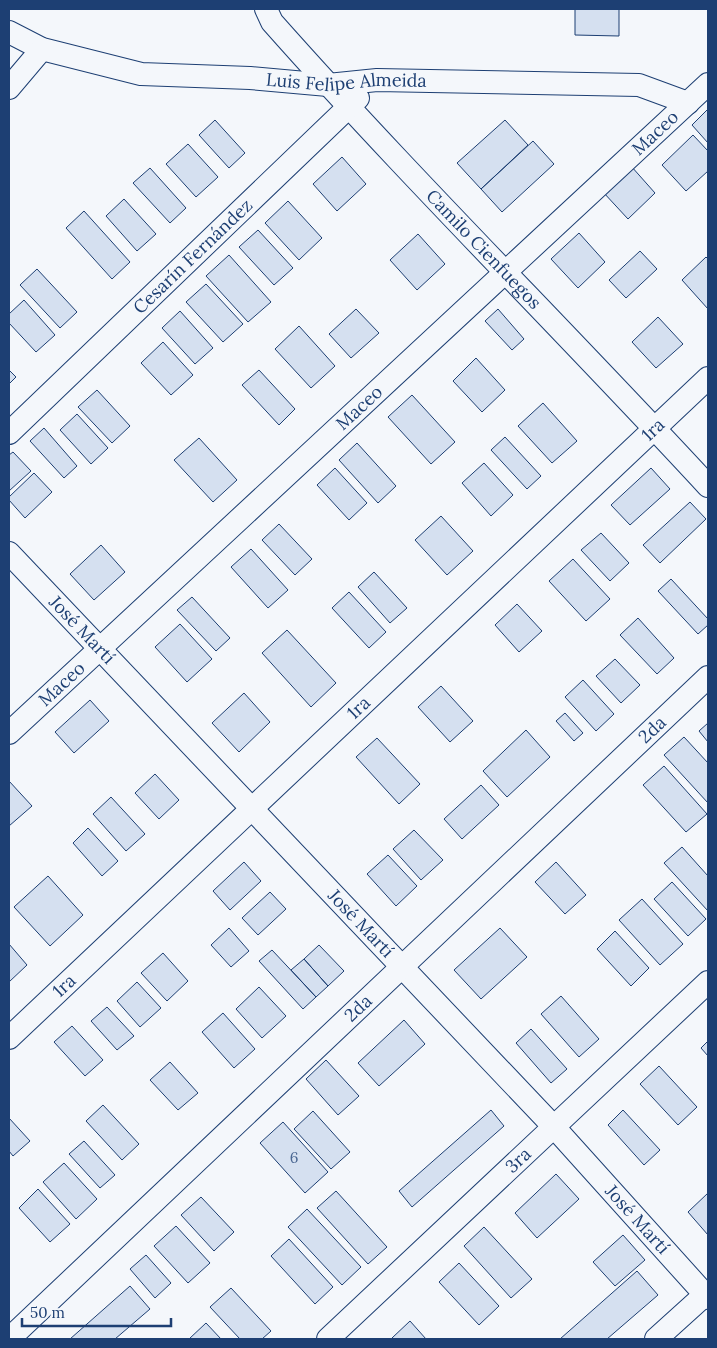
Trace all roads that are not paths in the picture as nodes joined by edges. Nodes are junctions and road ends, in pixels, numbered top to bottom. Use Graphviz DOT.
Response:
graph roads {
  1 [pos="266,9"];
  2 [pos="9,32"];
  3 [pos="42,49"];
  4 [pos="376,80"];
  5 [pos="708,84"];
  6 [pos="328,85"];
  7 [pos="9,88"];
  8 [pos="688,103"];
  9 [pos="348,107"];
  10 [pos="505,273"];
  11 [pos="708,378"];
  12 [pos="655,428"];
  13 [pos="9,433"];
  14 [pos="708,486"];
  15 [pos="9,553"];
  16 [pos="99,649"];
  17 [pos="708,677"];
  18 [pos="9,733"];
  19 [pos="252,809"];
  20 [pos="403,967"];
  21 [pos="708,982"];
  22 [pos="9,1038"];
  23 [pos="554,1127"];
  24 [pos="707,1295"];
  25 [pos="9,1339"];
  26 [pos="328,1339"];
  27 [pos="656,1339"];
  1 -- 6 [label="street, Camilo Cienfuegos"];
  2 -- 3 [label="street, Luis Felipe Almeida"];
  3 -- 6 [label="street, Luis Felipe Almeida"];
  3 -- 7 [label="street"];
  4 -- 6 [label="street, Luis Felipe Almeida"];
  4 -- 8 [label="street, Luis Felipe Almeida"];
  4 -- 9 [label="street, Cesarín Fernández"];
  5 -- 8 [label="street, Maceo"];
  6 -- 9 [label="street, Camilo Cienfuegos"];
  8 -- 10 [label="street, Maceo"];
  9 -- 10 [label="street, Camilo Cienfuegos"];
  9 -- 13 [label="street, Cesarín Fernández"];
  10 -- 12 [label="street, Camilo Cienfuegos"];
  10 -- 16 [label="street, Maceo"];
  11 -- 12 [label="street, 1ra"];
  12 -- 14 [label="street, Camilo Cienfuegos"];
  12 -- 19 [label="street, 1ra"];
  15 -- 16 [label="street, José Martí"];
  16 -- 18 [label="street, Maceo"];
  16 -- 19 [label="street, José Martí"];
  17 -- 20 [label="street, 2da"];
  19 -- 20 [label="street, José Martí"];
  19 -- 22 [label="street, 1ra"];
  20 -- 23 [label="street, José Martí"];
  20 -- 25 [label="street, 2da"];
  21 -- 23 [label="street, 3ra"];
  23 -- 24 [label="street, José Martí"];
  23 -- 26 [label="street, 3ra"];
  24 -- 27 [label="street"];
}
